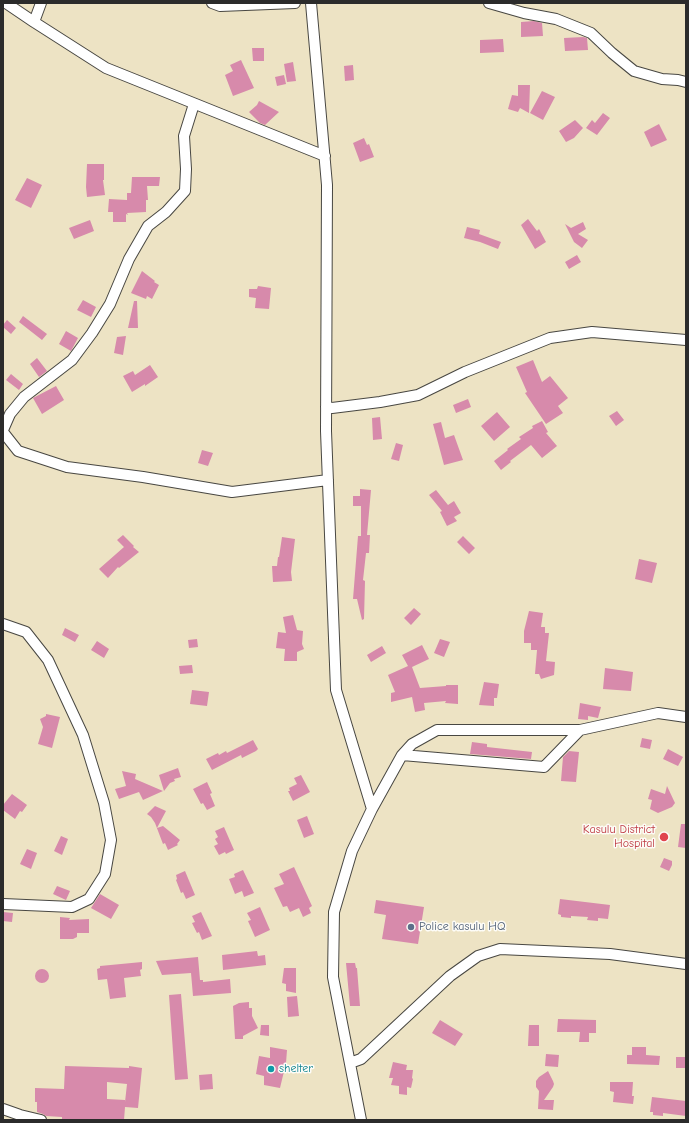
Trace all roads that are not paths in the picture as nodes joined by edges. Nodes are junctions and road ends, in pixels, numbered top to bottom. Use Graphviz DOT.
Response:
graph roads {
  1 [pos="6,3"];
  2 [pos="41,3"];
  3 [pos="212,3"];
  4 [pos="295,3"];
  5 [pos="311,3"];
  6 [pos="489,3"];
  7 [pos="34,22"];
  8 [pos="686,82"];
  9 [pos="194,104"];
  10 [pos="325,156"];
  11 [pos="686,340"];
  12 [pos="326,408"];
  13 [pos="3,431"];
  14 [pos="328,480"];
  15 [pos="3,624"];
  16 [pos="686,718"];
  17 [pos="580,730"];
  18 [pos="402,755"];
  19 [pos="372,809"];
  20 [pos="3,904"];
  21 [pos="686,964"];
  22 [pos="350,1063"];
  23 [pos="3,1109"];
  24 [pos="41,1120"];
  25 [pos="361,1120"];
  1 -- 7 [label="street"];
  2 -- 7 [label="street"];
  3 -- 4 [label="street"];
  5 -- 10 [label="street"];
  6 -- 8 [label="street"];
  7 -- 9 [label="street"];
  9 -- 10 [label="street"];
  9 -- 13 [label="street"];
  10 -- 12 [label="street"];
  11 -- 12 [label="street"];
  12 -- 14 [label="street"];
  13 -- 14 [label="street"];
  14 -- 19 [label="street"];
  15 -- 20 [label="street"];
  16 -- 17 [label="street"];
  17 -- 18 [label="street"];
  17 -- 18 [label="street"];
  18 -- 19 [label="street"];
  19 -- 22 [label="street"];
  21 -- 22 [label="street"];
  22 -- 25 [label="street"];
  23 -- 24 [label="street"];
}
